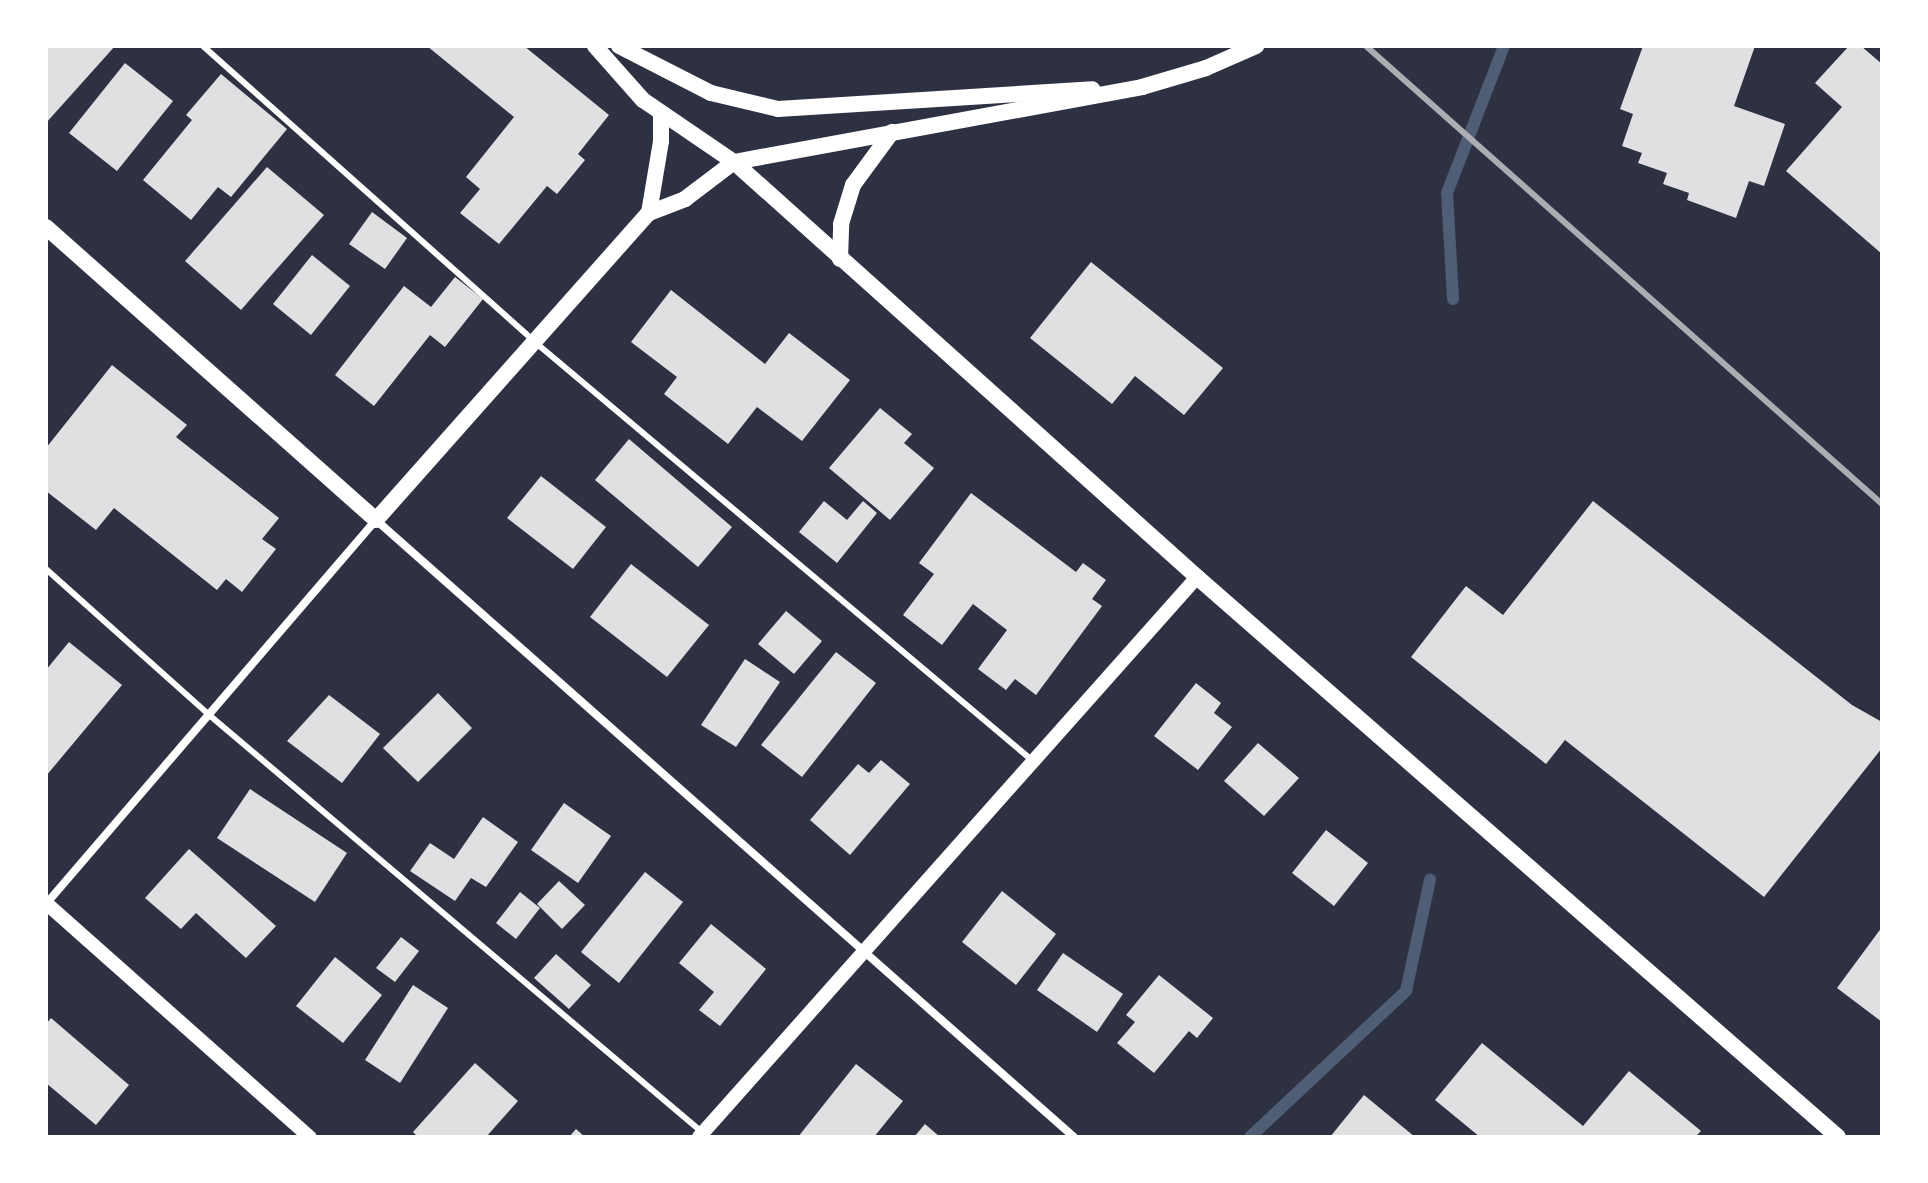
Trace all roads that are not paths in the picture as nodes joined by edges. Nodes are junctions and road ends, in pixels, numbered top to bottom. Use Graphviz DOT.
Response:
graph roads {
  1 [pos="203,46"];
  2 [pos="595,46"];
  3 [pos="619,46"];
  4 [pos="1256,46"];
  5 [pos="1142,87"];
  6 [pos="661,115"];
  7 [pos="892,132"];
  8 [pos="734,162"];
  9 [pos="649,213"];
  10 [pos="46,227"];
  11 [pos="840,259"];
  12 [pos="536,343"];
  13 [pos="376,520"];
  14 [pos="46,569"];
  15 [pos="1197,577"];
  16 [pos="208,714"];
  17 [pos="1033,761"];
  18 [pos="46,903"];
  19 [pos="865,950"];
  20 [pos="703,1136"];
  21 [pos="310,1137"];
  22 [pos="1074,1137"];
  23 [pos="1838,1137"];
  1 -- 12 [label="lane"];
  2 -- 6 [label="main road"];
  3 -- 5 [label="main road"];
  4 -- 5 [label="main road"];
  5 -- 7 [label="main road"];
  6 -- 8 [label="main road"];
  6 -- 9 [label="main road"];
  7 -- 8 [label="main road"];
  7 -- 11 [label="main road"];
  8 -- 9 [label="main road"];
  8 -- 11 [label="main road"];
  9 -- 12 [label="main road"];
  10 -- 13 [label="main road"];
  11 -- 15 [label="main road"];
  12 -- 13 [label="main road"];
  12 -- 17 [label="lane"];
  13 -- 16 [label="street"];
  13 -- 19 [label="street"];
  14 -- 16 [label="lane"];
  15 -- 17 [label="street"];
  15 -- 23 [label="main road"];
  16 -- 18 [label="street"];
  16 -- 20 [label="lane"];
  17 -- 19 [label="street"];
  18 -- 21 [label="street"];
  19 -- 20 [label="street"];
  19 -- 22 [label="street"];
}
